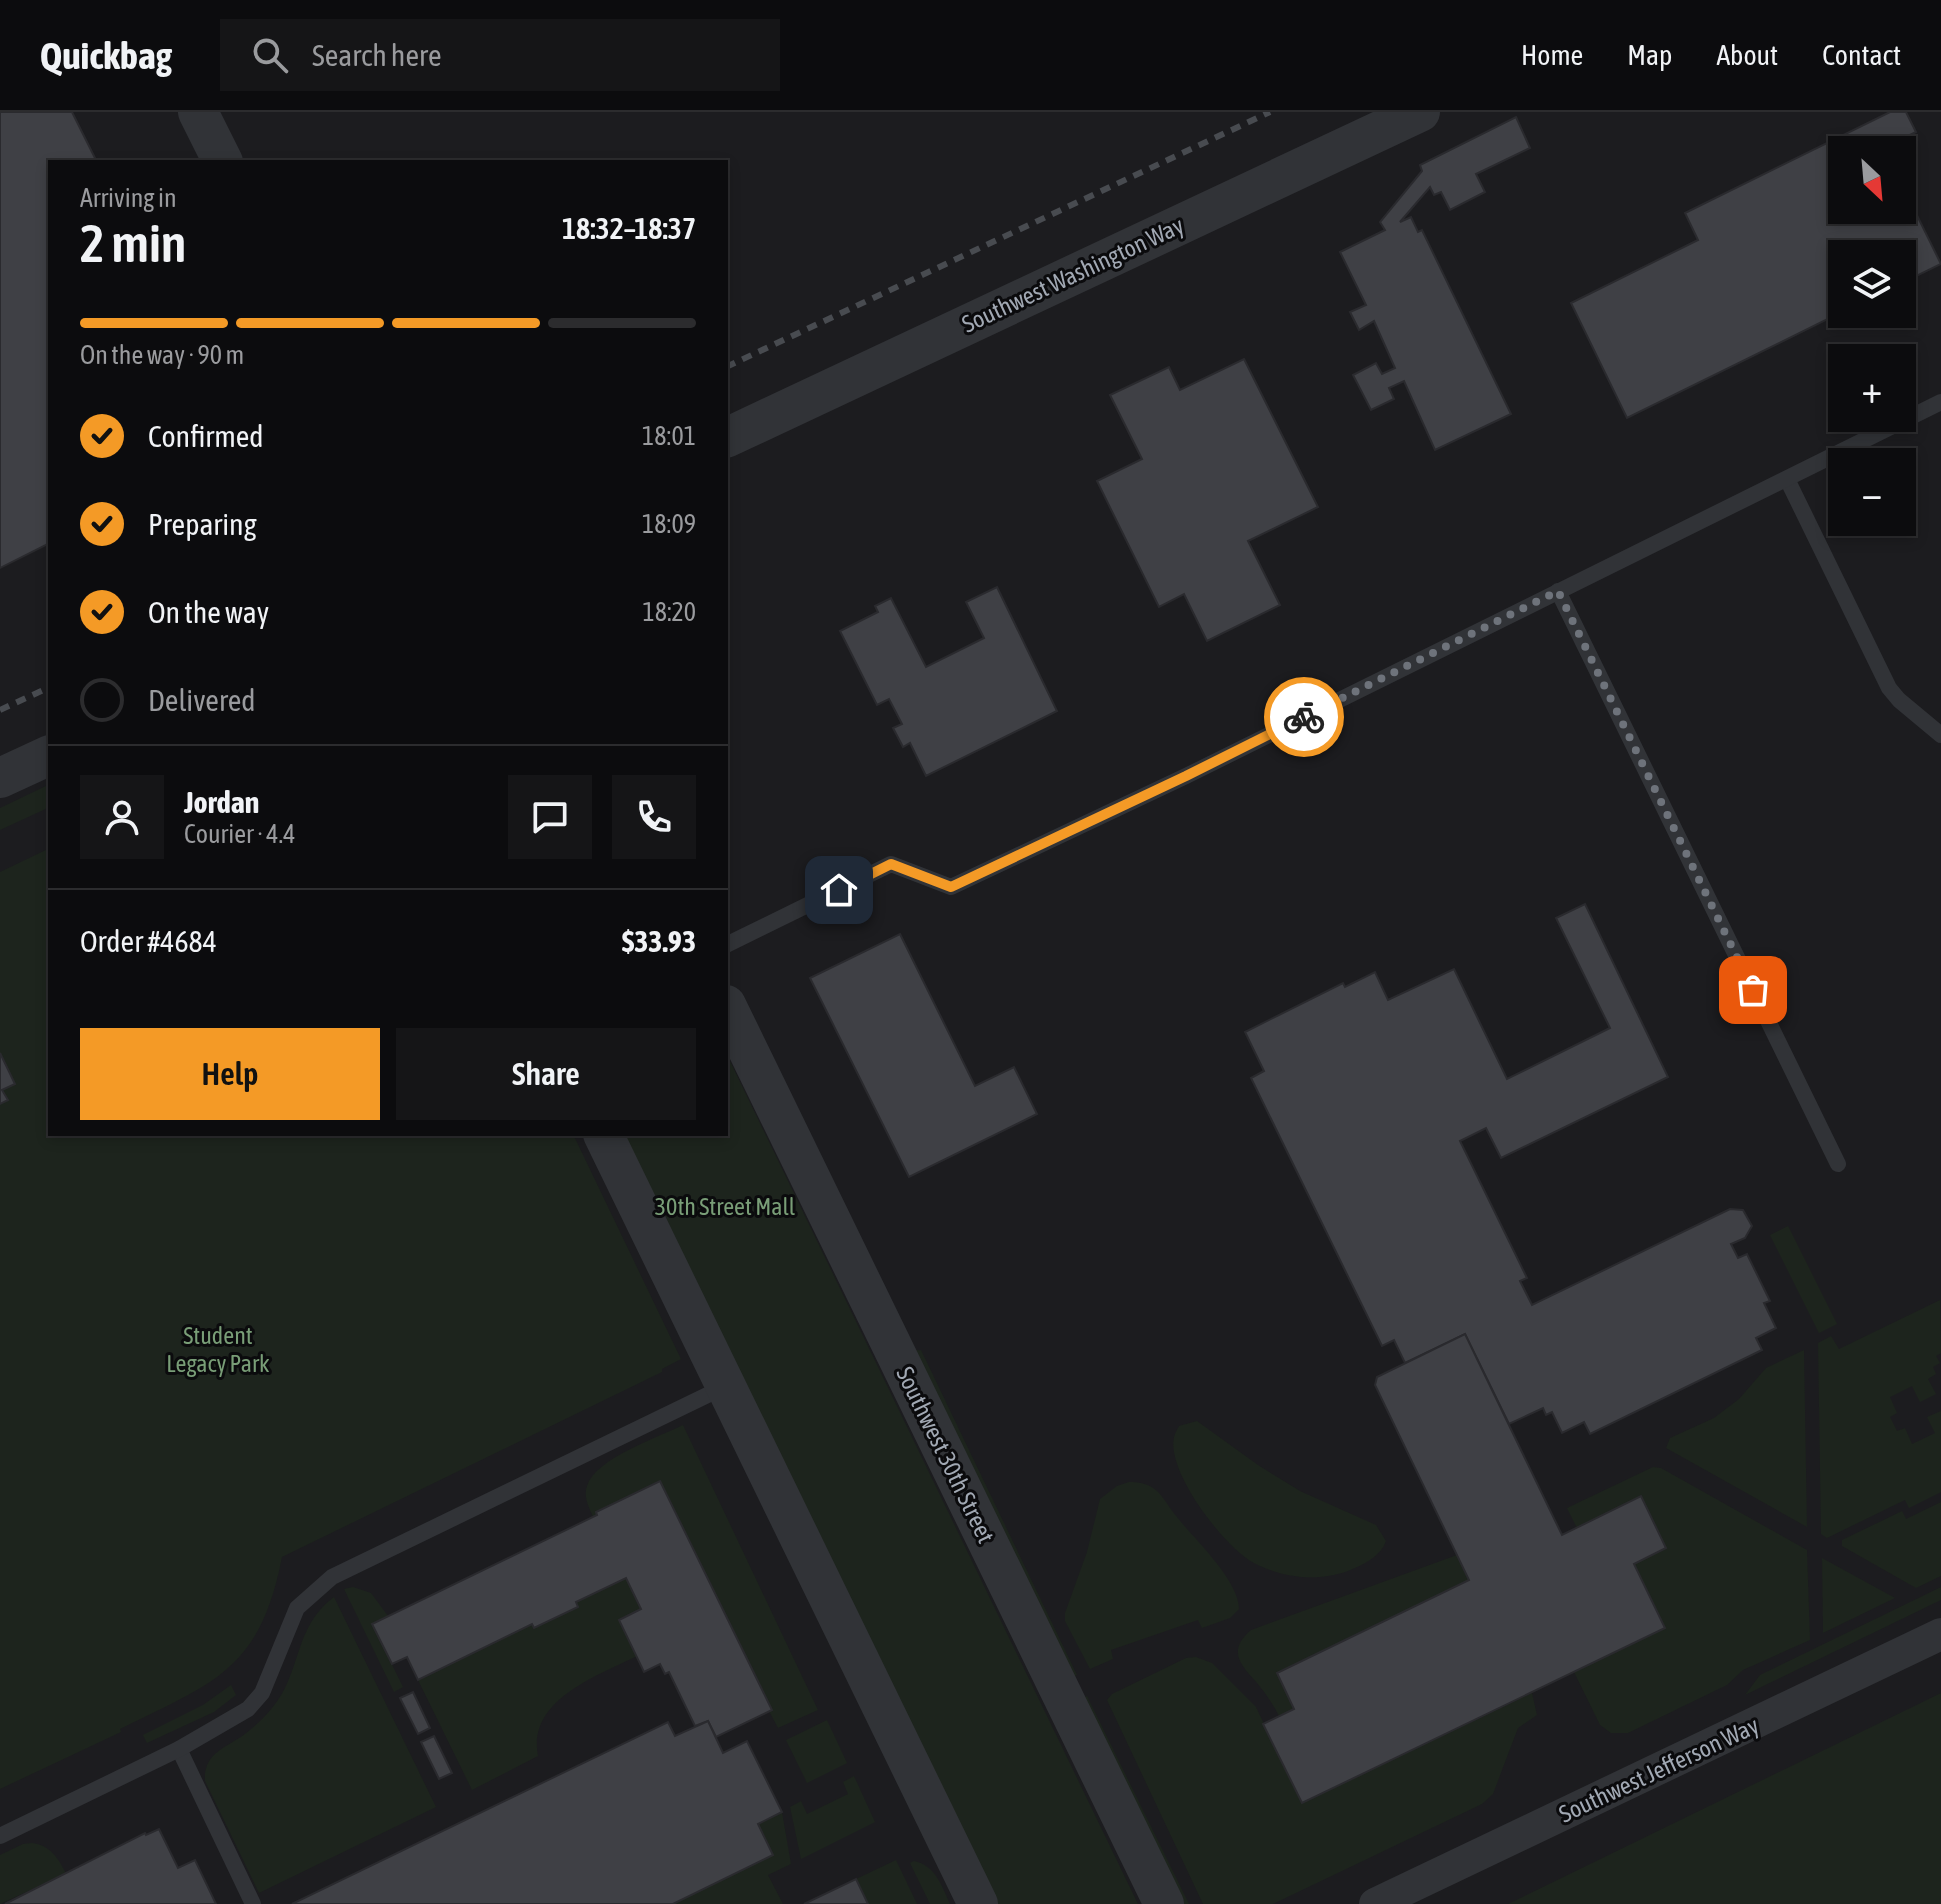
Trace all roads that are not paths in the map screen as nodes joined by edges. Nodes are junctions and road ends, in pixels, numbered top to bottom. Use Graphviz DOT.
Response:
graph roads {
  1 [pos="198,112"];
  2 [pos="1420,112"];
  3 [pos="222,160"];
  4 [pos="1941,402"];
  5 [pos="728,437"];
  6 [pos="1787,479"];
  7 [pos="1558,591"];
  8 [pos="1941,735"];
  9 [pos="48,756"];
  10 [pos="0,778"];
  11 [pos="728,944"];
  12 [pos="728,1009"];
  13 [pos="604,1136"];
  14 [pos="1838,1164"];
  15 [pos="726,1386"];
  16 [pos="1941,1634"];
  17 [pos="179,1749"];
  18 [pos="0,1836"];
  19 [pos="253,1904"];
  20 [pos="978,1904"];
  21 [pos="1164,1904"];
  22 [pos="1375,1904"];
  1 -- 3 [label="street"];
  2 -- 5 [label="street, Southwest Washington Way"];
  4 -- 6 [label="lane"];
  6 -- 7 [label="lane"];
  6 -- 8 [label="lane"];
  7 -- 11 [label="lane"];
  7 -- 14 [label="lane"];
  9 -- 10 [label="street"];
  12 -- 21 [label="street, Southwest 30th Street"];
  13 -- 15 [label="street"];
  15 -- 17 [label="lane"];
  15 -- 20 [label="street"];
  16 -- 22 [label="street, Southwest Jefferson Way"];
  17 -- 18 [label="lane"];
  17 -- 19 [label="lane"];
}
